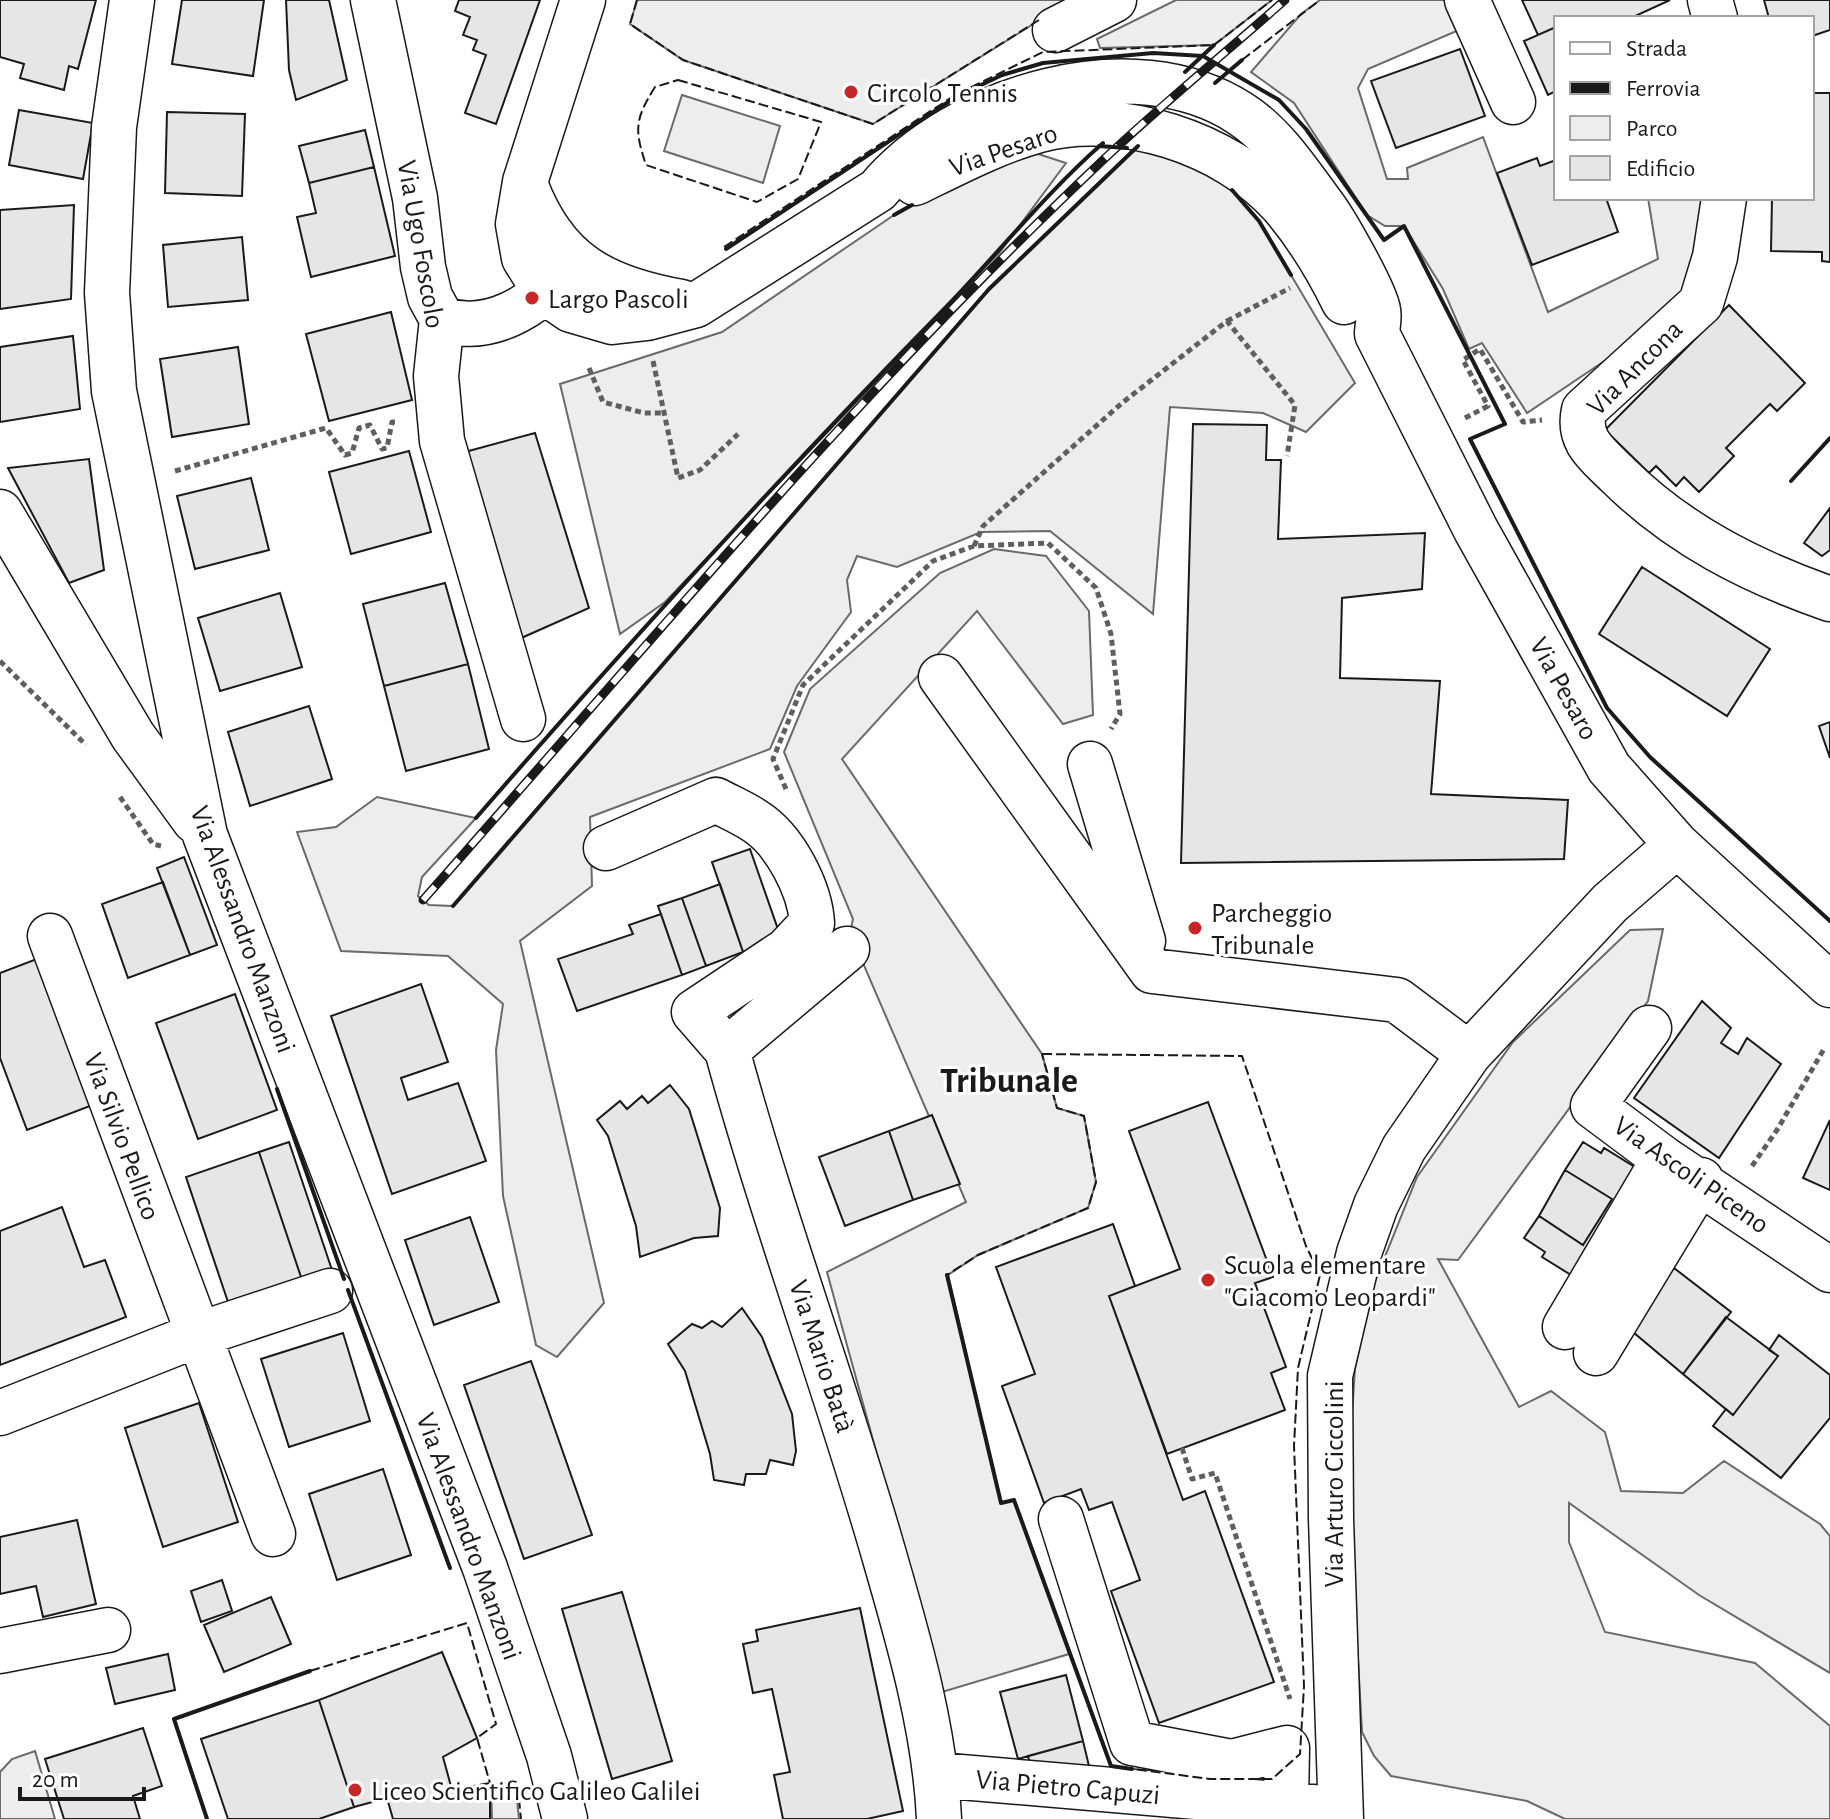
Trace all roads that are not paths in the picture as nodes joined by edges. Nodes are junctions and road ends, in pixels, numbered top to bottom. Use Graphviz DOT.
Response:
graph roads {
  1 [pos="132,0"];
  2 [pos="373,0"];
  3 [pos="583,0"];
  4 [pos="1114,0"];
  5 [pos="1467,0"];
  6 [pos="1055,30"];
  7 [pos="1513,102"];
  8 [pos="525,182"];
  9 [pos="1724,200"];
  10 [pos="573,259"];
  11 [pos="546,293"];
  12 [pos="696,305"];
  13 [pos="442,319"];
  14 [pos="0,512"];
  15 [pos="1830,599"];
  16 [pos="941,677"];
  17 [pos="523,719"];
  18 [pos="1090,764"];
  19 [pos="205,835"];
  20 [pos="1677,845"];
  21 [pos="606,848"];
  22 [pos="50,936"];
  23 [pos="847,949"];
  24 [pos="1152,971"];
  25 [pos="1830,985"];
  26 [pos="1649,1028"];
  27 [pos="727,1050"];
  28 [pos="1469,1054"];
  29 [pos="1683,1170"];
  30 [pos="1830,1270"];
  31 [pos="330,1291"];
  32 [pos="197,1335"];
  33 [pos="1580,1340"];
  34 [pos="0,1413"];
  35 [pos="1061,1519"];
  36 [pos="273,1534"];
  37 [pos="108,1630"];
  38 [pos="0,1651"];
  39 [pos="937,1775"];
  40 [pos="1286,1803"];
  41 [pos="1348,1816"];
  42 [pos="565,1819"];
  43 [pos="939,1819"];
  1 -- 19 [label="street, Via Alessandro Manzoni"];
  2 -- 13 [label="street, Via Ugo Foscolo"];
  3 -- 8 [label="street"];
  4 -- 6 [label="street"];
  5 -- 7 [label="street"];
  8 -- 10 [label="street"];
  8 -- 11 [label="street"];
  9 -- 15 [label="street, Via Ancona"];
  10 -- 11 [label="street"];
  10 -- 12 [label="street"];
  11 -- 12 [label="street, Via Pesaro"];
  11 -- 13 [label="street"];
  12 -- 20 [label="street, Via Pesaro"];
  13 -- 17 [label="street, Via Ugo Foscolo"];
  14 -- 19 [label="street"];
  16 -- 24 [label="street"];
  18 -- 24 [label="street"];
  19 -- 42 [label="street, Via Alessandro Manzoni"];
  20 -- 25 [label="street, Via Pesaro"];
  20 -- 28 [label="street, Via Arturo Ciccolini"];
  21 -- 27 [label="street"];
  22 -- 32 [label="street, Via Silvio Pellico"];
  23 -- 27 [label="street"];
  24 -- 28 [label="street"];
  26 -- 29 [label="street, Via Ascoli Piceno"];
  27 -- 39 [label="street, Via Mario Batà"];
  28 -- 41 [label="street, Via Arturo Ciccolini"];
  29 -- 30 [label="street, Via Ascoli Piceno"];
  29 -- 33 [label="street"];
  31 -- 32 [label="street"];
  32 -- 34 [label="street"];
  32 -- 36 [label="street, Via Silvio Pellico"];
  35 -- 40 [label="street"];
  37 -- 38 [label="street"];
  39 -- 40 [label="street, Via Pietro Capuzi"];
  39 -- 43 [label="street, Via Mario Batà"];
  40 -- 41 [label="street, Via Pietro Capuzi"];
}
